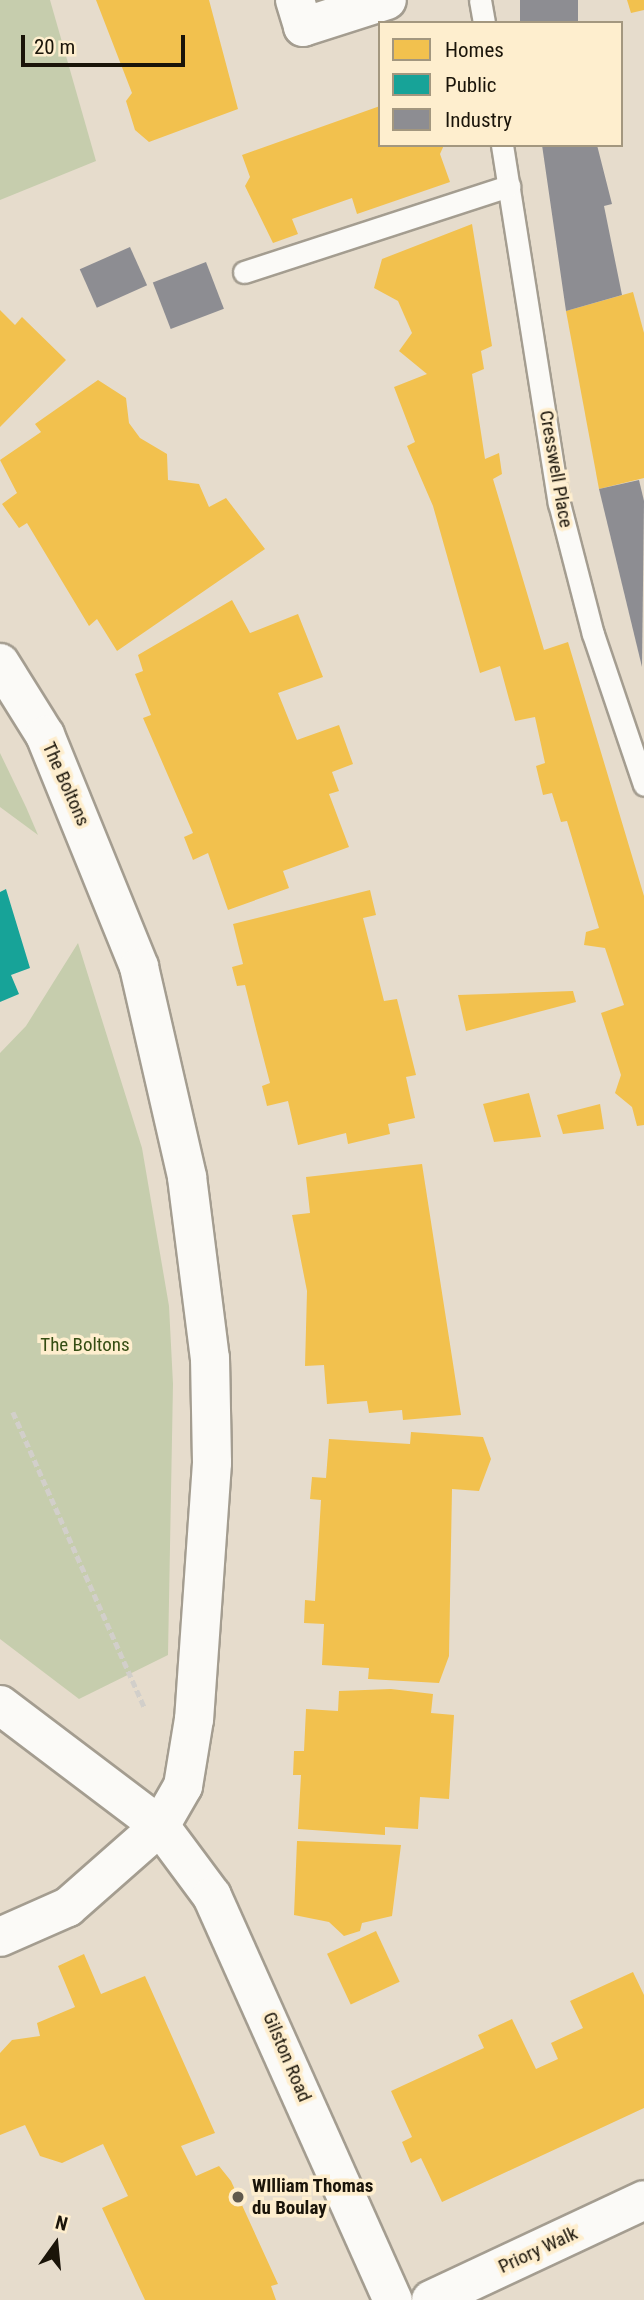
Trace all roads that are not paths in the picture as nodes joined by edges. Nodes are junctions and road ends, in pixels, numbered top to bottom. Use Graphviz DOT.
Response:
graph roads {
  1 [pos="295,0"];
  2 [pos="387,0"];
  3 [pos="480,0"];
  4 [pos="484,21"];
  5 [pos="502,147"];
  6 [pos="509,186"];
  7 [pos="244,272"];
  8 [pos="0,663"];
  9 [pos="644,785"];
  10 [pos="0,1705"];
  11 [pos="160,1826"];
  12 [pos="0,1937"];
  13 [pos="644,2200"];
  14 [pos="393,2300"];
  15 [pos="431,2300"];
  1 -- 2 [label="street"];
  3 -- 4 [label="lane"];
  5 -- 6 [label="lane, Cresswell Place"];
  6 -- 7 [label="lane"];
  6 -- 9 [label="lane, Cresswell Place"];
  8 -- 11 [label="street, The Boltons"];
  10 -- 11 [label="street"];
  11 -- 12 [label="street, The Boltons"];
  11 -- 14 [label="street, Gilston Road"];
  13 -- 15 [label="street, Priory Walk"];
}
